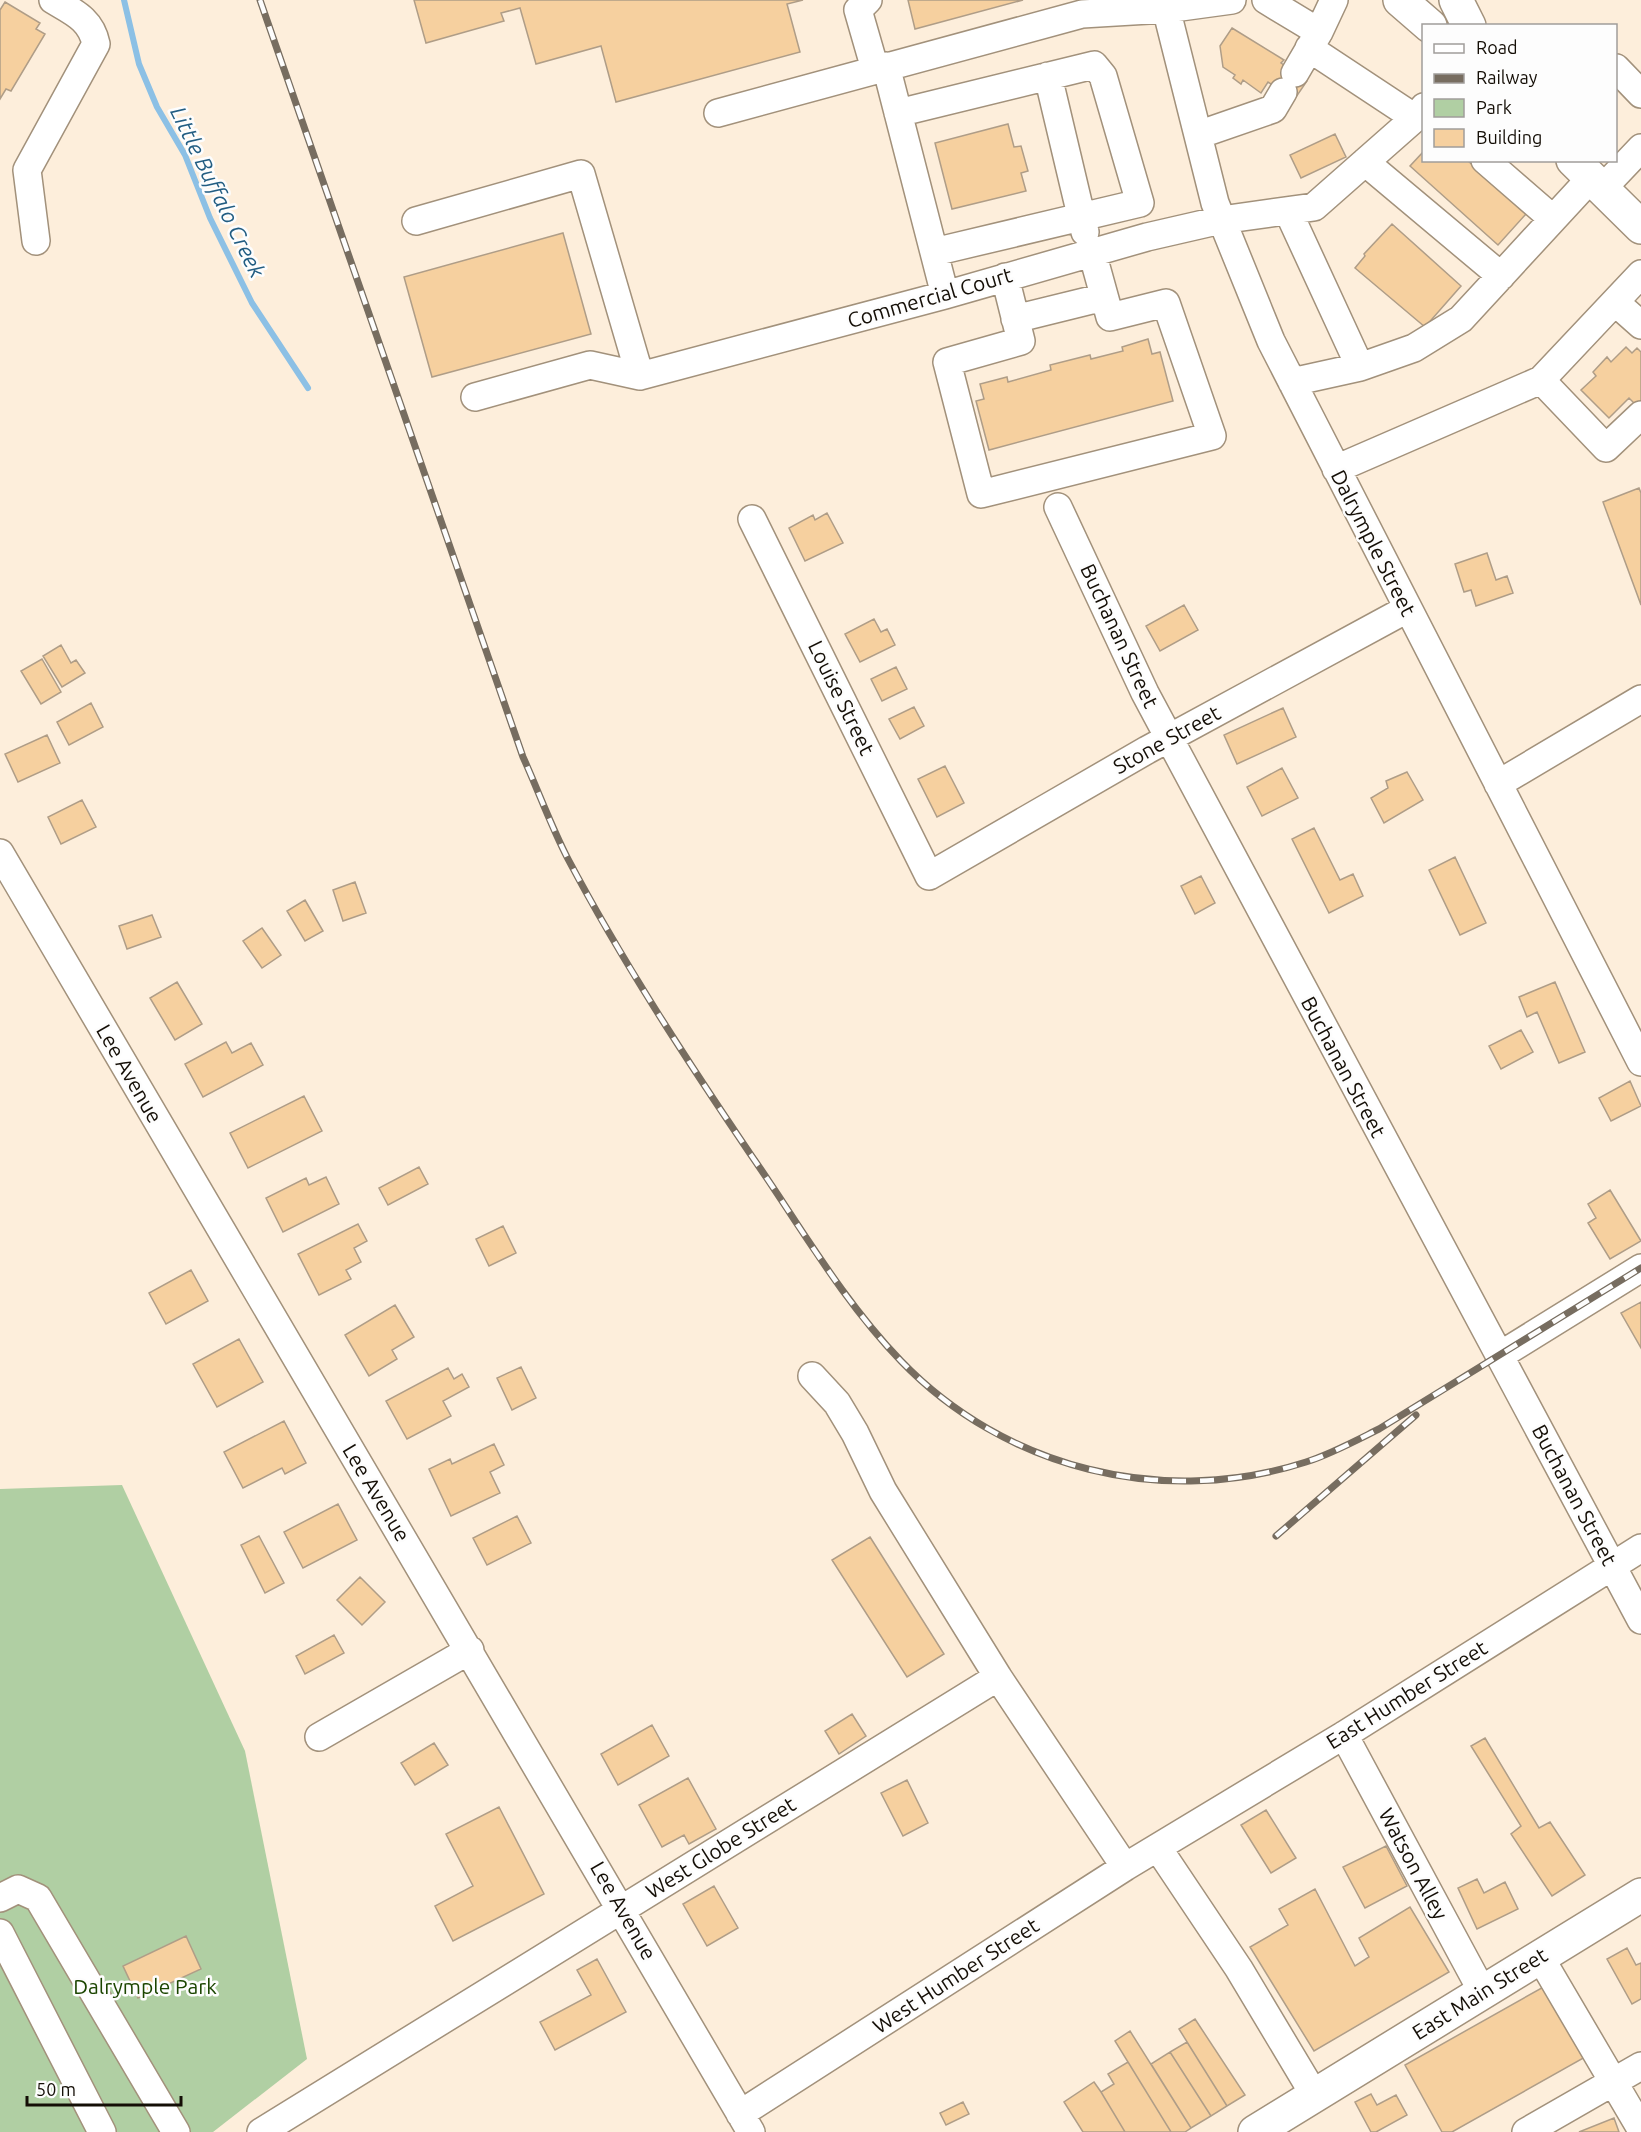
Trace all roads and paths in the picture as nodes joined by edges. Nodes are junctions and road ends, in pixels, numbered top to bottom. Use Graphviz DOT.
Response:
graph roads {
  1 [pos="53,0"];
  2 [pos="868,0"];
  3 [pos="1232,0"];
  4 [pos="1266,0"];
  5 [pos="1334,0"];
  6 [pos="1400,0"];
  7 [pos="1456,0"];
  8 [pos="1165,5"];
  9 [pos="1428,24"];
  10 [pos="1469,24"];
  11 [pos="1314,40"];
  12 [pos="880,67"];
  13 [pos="1617,69"];
  14 [pos="1048,76"];
  15 [pos="1641,94"];
  16 [pos="1421,110"];
  17 [pos="718,113"];
  18 [pos="898,113"];
  19 [pos="1198,135"];
  20 [pos="1641,148"];
  21 [pos="1617,161"];
  22 [pos="1365,162"];
  23 [pos="1487,162"];
  24 [pos="1614,162"];
  25 [pos="1588,176"];
  26 [pos="1140,203"];
  27 [pos="1288,211"];
  28 [pos="1082,216"];
  29 [pos="1553,219"];
  30 [pos="1221,220"];
  31 [pos="416,221"];
  32 [pos="1641,227"];
  33 [pos="1147,237"];
  34 [pos="36,242"];
  35 [pos="934,252"];
  36 [pos="1090,252"];
  37 [pos="1641,274"];
  38 [pos="1501,276"];
  39 [pos="1005,277"];
  40 [pos="945,295"];
  41 [pos="1104,297"];
  42 [pos="1615,302"];
  43 [pos="1015,319"];
  44 [pos="1641,325"];
  45 [pos="1360,367"];
  46 [pos="640,376"];
  47 [pos="1541,380"];
  48 [pos="1292,382"];
  49 [pos="475,397"];
  50 [pos="1641,415"];
  51 [pos="1336,469"];
  52 [pos="1058,507"];
  53 [pos="752,519"];
  54 [pos="1407,609"];
  55 [pos="1641,699"];
  56 [pos="1169,739"];
  57 [pos="1498,784"];
  58 [pos="0,854"];
  59 [pos="929,876"];
  60 [pos="1641,1062"];
  61 [pos="1641,1268"];
  62 [pos="1499,1356"];
  63 [pos="812,1376"];
  64 [pos="1641,1548"];
  65 [pos="1613,1566"];
  66 [pos="1641,1620"];
  67 [pos="470,1650"];
  68 [pos="998,1677"];
  69 [pos="1344,1735"];
  70 [pos="319,1737"];
  71 [pos="1165,1844"];
  72 [pos="1125,1867"];
  73 [pos="1641,1894"];
  74 [pos="0,1898"];
  75 [pos="623,1910"];
  76 [pos="0,1933"];
  77 [pos="1540,1957"];
  78 [pos="1483,1993"];
  79 [pos="1641,2066"];
  80 [pos="1611,2082"];
  81 [pos="1317,2094"];
  82 [pos="746,2123"];
  83 [pos="1641,2129"];
  84 [pos="102,2132"];
  85 [pos="176,2132"];
  86 [pos="261,2132"];
  87 [pos="1255,2132"];
  88 [pos="1526,2132"];
  1 -- 34 [label="street"];
  2 -- 12 [label="street"];
  3 -- 8 [label="street"];
  4 -- 11 [label="street"];
  5 -- 11 [label="street"];
  6 -- 9 [label="main road"];
  7 -- 10 [label="main road"];
  8 -- 12 [label="street"];
  8 -- 19 [label="street, Dalrymple Street"];
  11 -- 16 [label="street"];
  11 -- 19 [label="street"];
  12 -- 17 [label="street"];
  12 -- 18 [label="street"];
  13 -- 15 [label="street"];
  14 -- 18 [label="street"];
  14 -- 26 [label="street"];
  14 -- 28 [label="street"];
  16 -- 22 [label="street, Commercial Court"];
  18 -- 35 [label="street"];
  19 -- 30 [label="street, Dalrymple Street"];
  20 -- 21 [label="street"];
  22 -- 27 [label="street, Commercial Court"];
  22 -- 38 [label="street"];
  23 -- 29 [label="street"];
  24 -- 25 [label="street"];
  25 -- 29 [label="street"];
  25 -- 32 [label="main road"];
  26 -- 28 [label="street"];
  26 -- 33 [label="street"];
  27 -- 30 [label="street, Commercial Court"];
  27 -- 45 [label="street"];
  28 -- 35 [label="street"];
  28 -- 36 [label="street"];
  29 -- 38 [label="street"];
  30 -- 33 [label="street, Commercial Court"];
  30 -- 48 [label="street, Dalrymple Street"];
  31 -- 46 [label="street"];
  33 -- 36 [label="street, Commercial Court"];
  35 -- 40 [label="street"];
  36 -- 39 [label="street, Commercial Court"];
  36 -- 41 [label="street"];
  37 -- 42 [label="street"];
  38 -- 45 [label="street"];
  39 -- 40 [label="street, Commercial Court"];
  39 -- 43 [label="street"];
  40 -- 46 [label="street, Commercial Court"];
  41 -- 43 [label="street"];
  41 -- 43 [label="street"];
  42 -- 44 [label="street"];
  42 -- 47 [label="street"];
  45 -- 48 [label="street"];
  46 -- 49 [label="street"];
  47 -- 50 [label="street"];
  47 -- 51 [label="street"];
  48 -- 51 [label="street, Dalrymple Street"];
  51 -- 54 [label="street, Dalrymple Street"];
  52 -- 56 [label="street, Buchanan Street"];
  53 -- 59 [label="street, Louise Street"];
  54 -- 56 [label="street, Stone Street"];
  54 -- 57 [label="street, Dalrymple Street"];
  55 -- 57 [label="street"];
  56 -- 59 [label="street, Stone Street"];
  56 -- 62 [label="street, Buchanan Street"];
  57 -- 60 [label="street, Dalrymple Street"];
  58 -- 67 [label="street, Lee Avenue"];
  61 -- 62 [label="street"];
  62 -- 65 [label="street, Buchanan Street"];
  63 -- 68 [label="street"];
  64 -- 65 [label="street, East Humber Street"];
  65 -- 66 [label="street, Buchanan Street"];
  65 -- 69 [label="street, East Humber Street"];
  67 -- 70 [label="street"];
  67 -- 75 [label="street, Lee Avenue"];
  68 -- 72 [label="street"];
  68 -- 75 [label="street, West Globe Street"];
  69 -- 71 [label="street, East Humber Street"];
  69 -- 78 [label="street, Watson Alley"];
  71 -- 72 [label="street, West Humber Street"];
  71 -- 81 [label="street"];
  72 -- 82 [label="street, West Humber Street"];
  73 -- 77 [label="main road, East Main Street"];
  74 -- 85 [label="street"];
  75 -- 82 [label="street, Lee Avenue"];
  75 -- 86 [label="street, West Globe Street"];
  76 -- 84 [label="street"];
  77 -- 78 [label="main road, East Main Street"];
  77 -- 80 [label="street"];
  78 -- 81 [label="main road, East Main Street"];
  79 -- 80 [label="street"];
  80 -- 83 [label="street"];
  80 -- 88 [label="street"];
  81 -- 87 [label="main road, East Main Street"];
}
